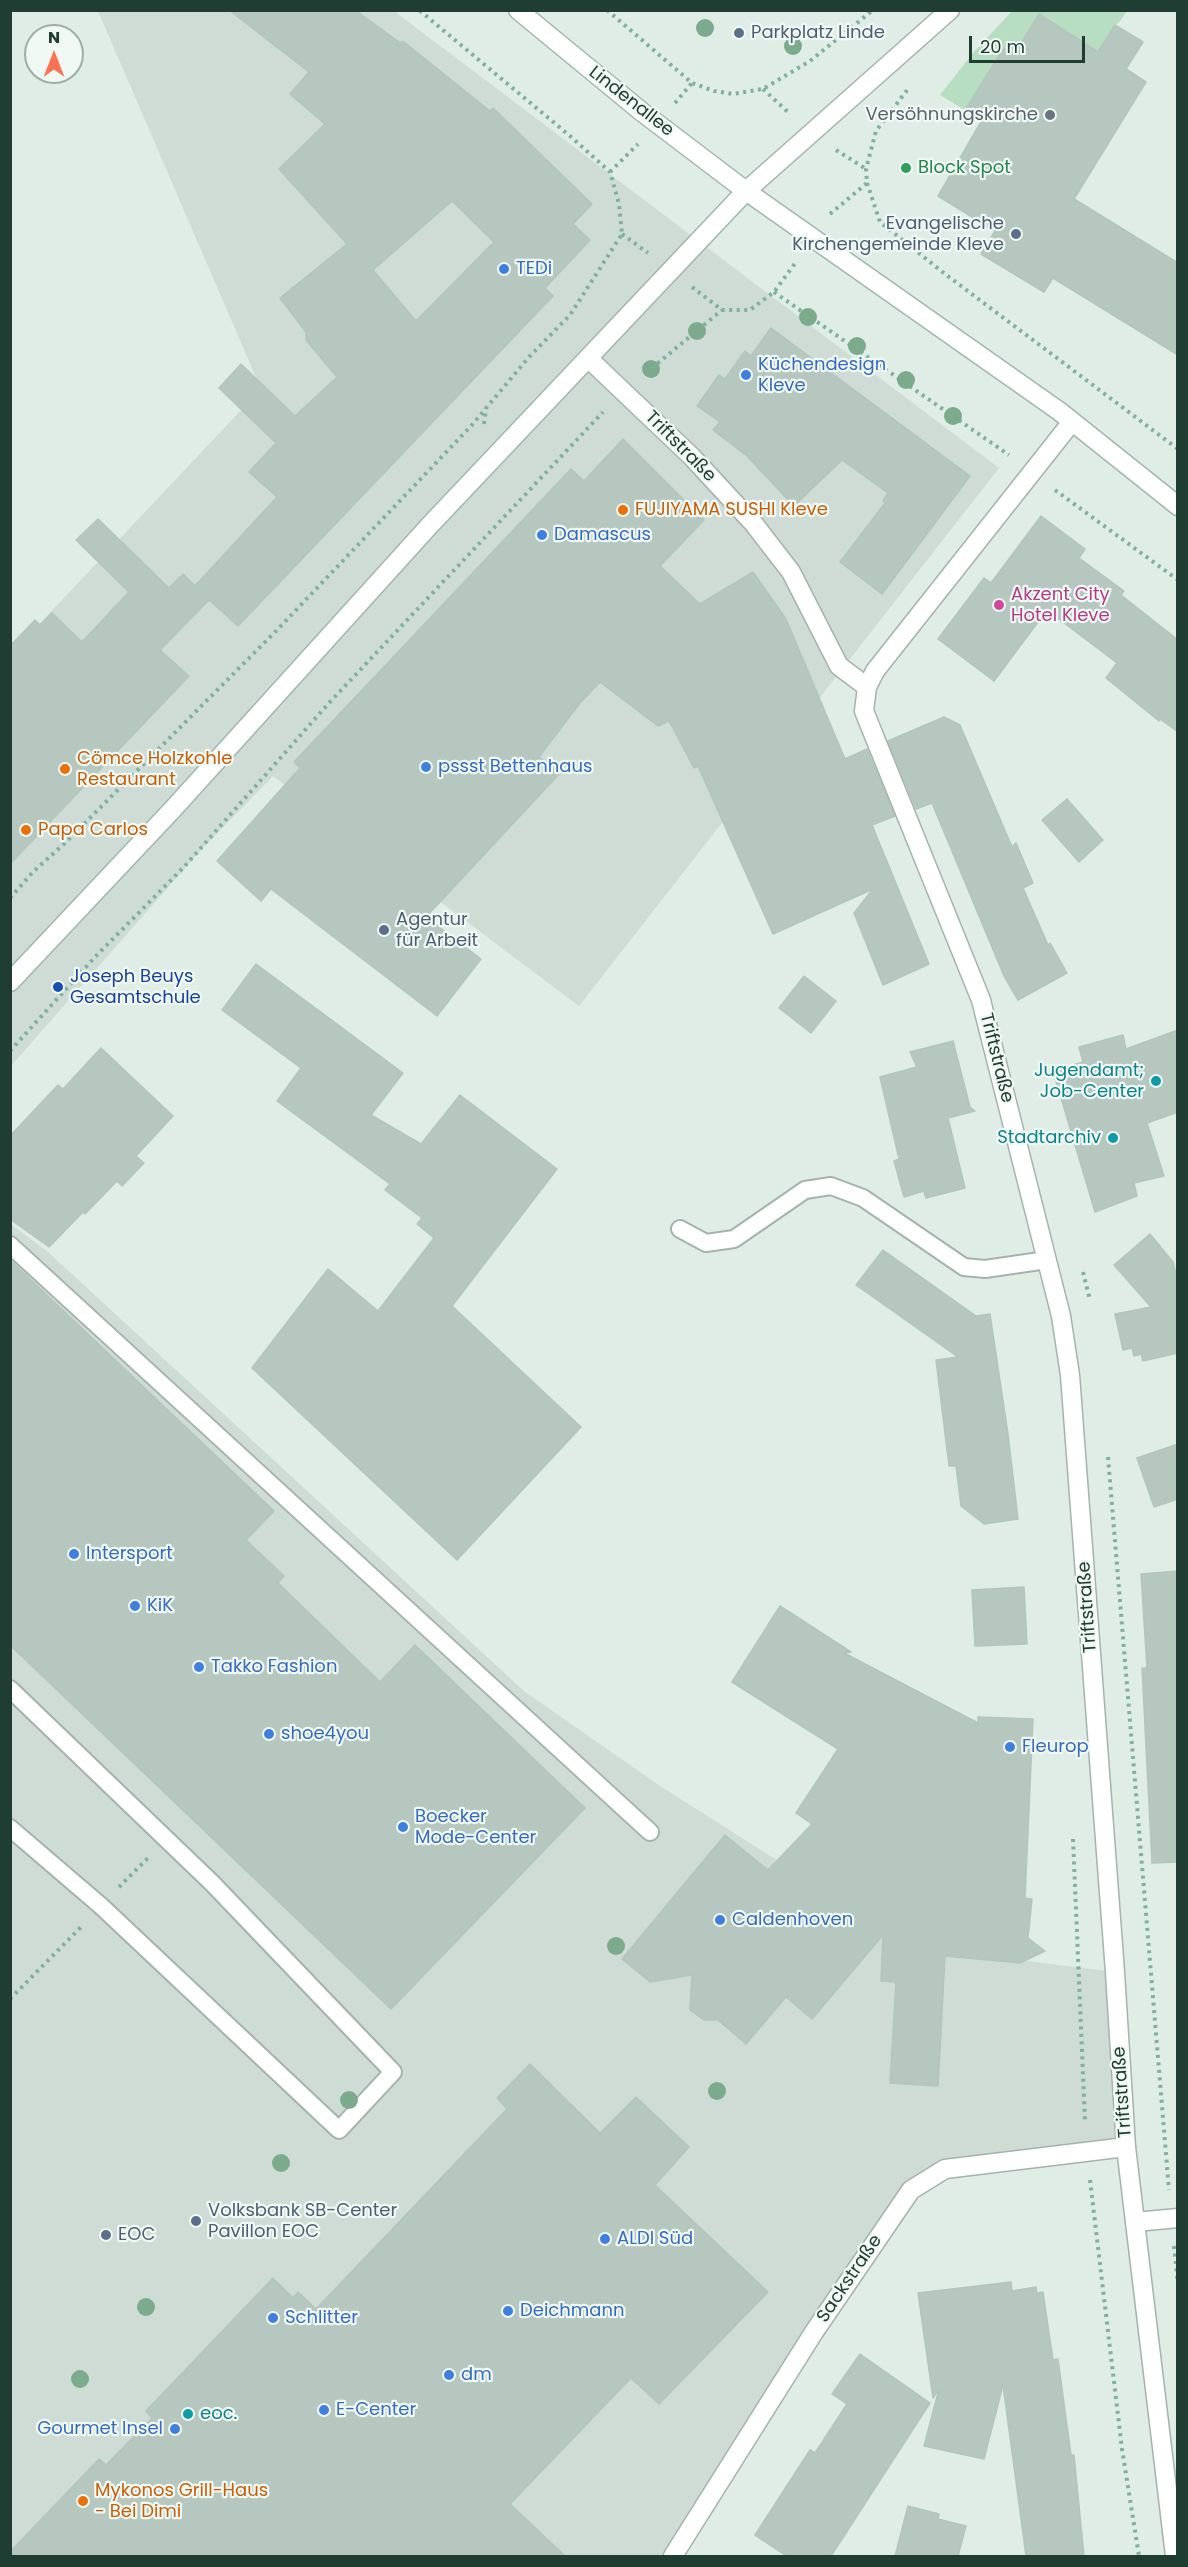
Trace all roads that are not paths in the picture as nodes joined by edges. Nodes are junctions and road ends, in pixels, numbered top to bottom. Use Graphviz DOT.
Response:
graph roads {
  1 [pos="518,10"];
  2 [pos="950,10"];
  3 [pos="746,191"];
  4 [pos="589,358"];
  5 [pos="1071,423"];
  6 [pos="1178,506"];
  7 [pos="867,687"];
  8 [pos="10,982"];
  9 [pos="680,1229"];
  10 [pos="10,1245"];
  11 [pos="1047,1260"];
  12 [pos="10,1689"];
  13 [pos="10,1828"];
  14 [pos="650,1832"];
  15 [pos="1126,2147"];
  16 [pos="1178,2217"];
  17 [pos="1135,2222"];
  18 [pos="673,2556"];
  19 [pos="1175,2556"];
  1 -- 3 [label="street, Lindenallee"];
  2 -- 3 [label="street"];
  3 -- 4 [label="street"];
  3 -- 5 [label="street, Lindenallee"];
  4 -- 7 [label="street, Triftstraße"];
  4 -- 8 [label="street"];
  5 -- 6 [label="street, Lindenallee"];
  5 -- 7 [label="street, Triftstraße"];
  7 -- 11 [label="street, Triftstraße"];
  9 -- 11 [label="lane"];
  10 -- 14 [label="lane"];
  11 -- 15 [label="street, Triftstraße"];
  12 -- 13 [label="lane"];
  15 -- 17 [label="street, Triftstraße"];
  15 -- 18 [label="street, Sackstraße"];
  16 -- 17 [label="street"];
  17 -- 19 [label="street, Triftstraße"];
}
